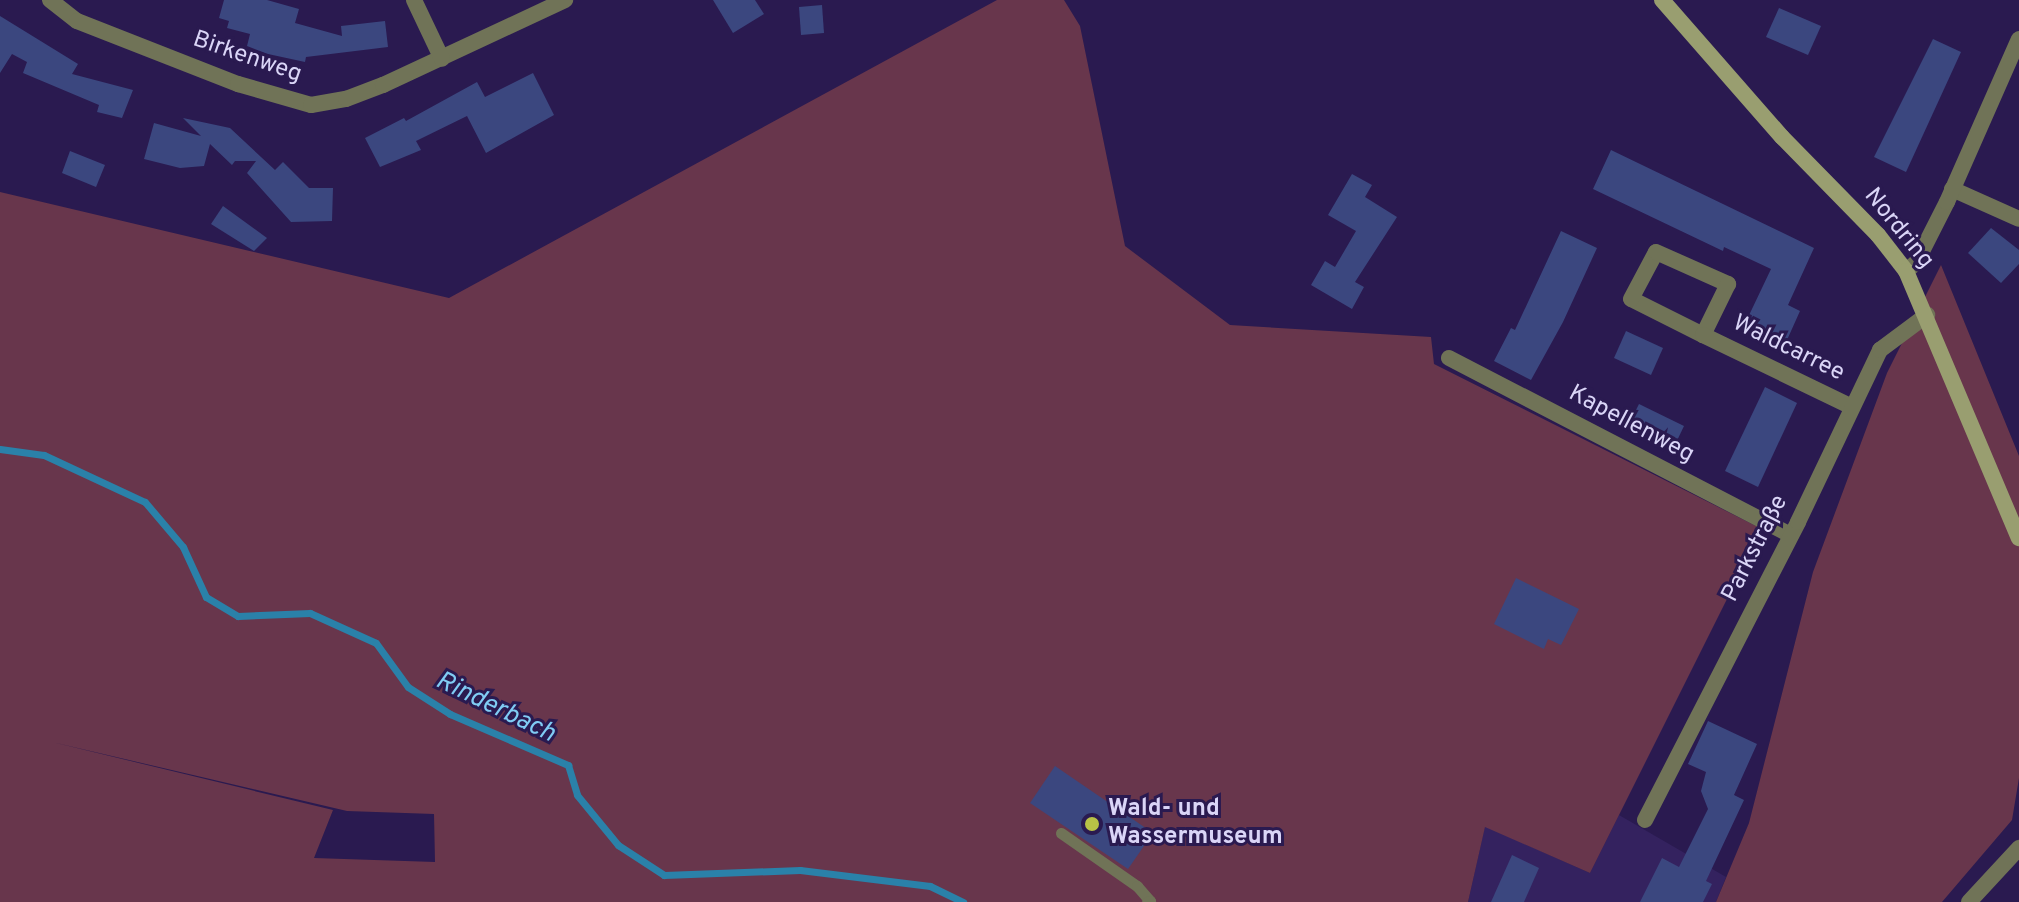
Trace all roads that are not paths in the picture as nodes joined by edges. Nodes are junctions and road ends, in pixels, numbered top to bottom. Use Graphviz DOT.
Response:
graph roads {
  1 [pos="50,0"];
  2 [pos="414,0"];
  3 [pos="565,0"];
  4 [pos="1662,0"];
  5 [pos="2019,39"];
  6 [pos="442,59"];
  7 [pos="1952,189"];
  8 [pos="2019,219"];
  9 [pos="1906,271"];
  10 [pos="1927,315"];
  11 [pos="1703,335"];
  12 [pos="1449,358"];
  13 [pos="1852,407"];
  14 [pos="1791,535"];
  15 [pos="2019,538"];
  16 [pos="1645,820"];
  17 [pos="1061,833"];
  18 [pos="2019,848"];
  19 [pos="1148,902"];
  20 [pos="1161,902"];
  21 [pos="1969,902"];
  1 -- 6 [label="street, Birkenweg"];
  2 -- 6 [label="street"];
  3 -- 6 [label="street, Birkenweg"];
  4 -- 9 [label="street, Nordring"];
  5 -- 7 [label="street"];
  7 -- 8 [label="street"];
  7 -- 9 [label="street"];
  9 -- 10 [label="street, Nordring"];
  10 -- 13 [label="street, Parkstraße"];
  10 -- 15 [label="street, Nordring"];
  11 -- 11 [label="street, Waldcarree"];
  11 -- 13 [label="street, Waldcarree"];
  12 -- 14 [label="street, Kapellenweg"];
  13 -- 14 [label="street, Parkstraße"];
  14 -- 16 [label="street, Parkstraße"];
  17 -- 19 [label="lane"];
  18 -- 21 [label="street"];
  19 -- 20 [label="lane"];
}
